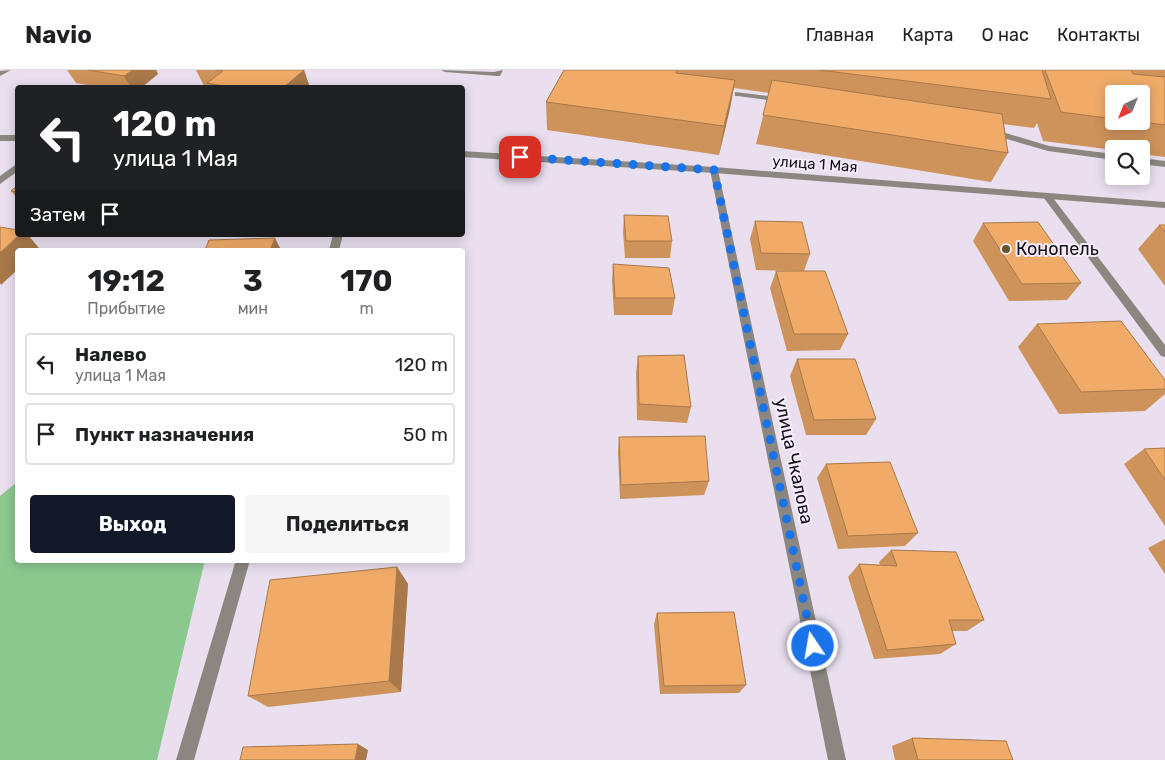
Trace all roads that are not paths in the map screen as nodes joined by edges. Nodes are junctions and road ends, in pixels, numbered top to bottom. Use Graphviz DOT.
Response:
graph roads {
  1 [pos="8,70"];
  2 [pos="445,70"];
  3 [pos="499,70"];
  4 [pos="0,74"];
  5 [pos="738,94"];
  6 [pos="796,102"];
  7 [pos="978,128"];
  8 [pos="0,138"];
  9 [pos="15,138"];
  10 [pos="465,154"];
  11 [pos="1105,156"];
  12 [pos="1150,162"];
  13 [pos="1165,164"];
  14 [pos="15,168"];
  15 [pos="714,170"];
  16 [pos="0,181"];
  17 [pos="1047,196"];
  18 [pos="1165,205"];
  19 [pos="1165,353"];
  20 [pos="242,563"];
  21 [pos="184,760"];
  22 [pos="837,760"];
  1 -- 4 [label="street"];
  2 -- 3 [label="street"];
  5 -- 6 [label="street"];
  7 -- 11 [label="street"];
  8 -- 9 [label="street"];
  10 -- 15 [label="street, улица 1 Мая"];
  12 -- 13 [label="street"];
  14 -- 16 [label="street"];
  15 -- 17 [label="street, улица 1 Мая"];
  15 -- 22 [label="street, улица Чкалова"];
  17 -- 18 [label="street, улица 1 Мая"];
  17 -- 19 [label="street"];
  20 -- 21 [label="street"];
}
